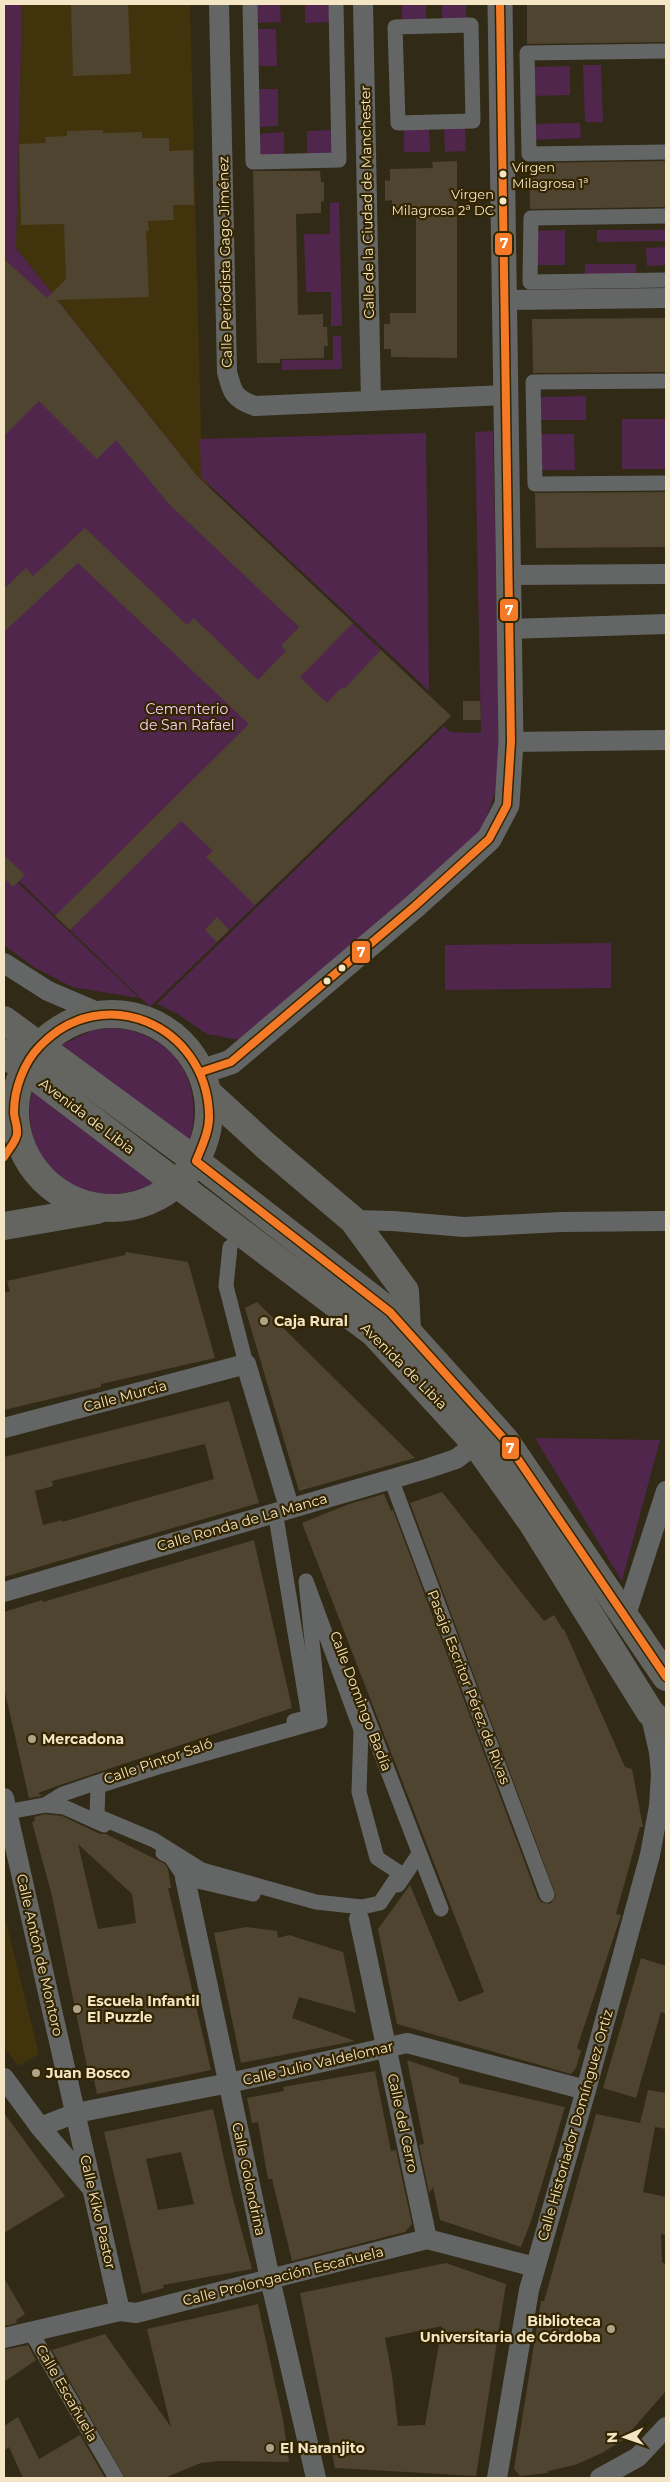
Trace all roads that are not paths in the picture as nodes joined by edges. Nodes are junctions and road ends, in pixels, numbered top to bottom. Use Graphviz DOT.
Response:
graph roads {
  1 [pos="219,4"];
  2 [pos="250,4"];
  3 [pos="336,4"];
  4 [pos="363,4"];
  5 [pos="500,4"];
  6 [pos="395,27"];
  7 [pos="666,51"];
  8 [pos="666,152"];
  9 [pos="666,216"];
  10 [pos="666,280"];
  11 [pos="666,298"];
  12 [pos="504,300"];
  13 [pos="666,380"];
  14 [pos="506,395"];
  15 [pos="371,401"];
  16 [pos="666,483"];
  17 [pos="666,574"];
  18 [pos="508,575"];
  19 [pos="666,624"];
  20 [pos="509,629"];
  21 [pos="666,740"];
  22 [pos="511,742"];
  23 [pos="4,963"];
  24 [pos="102,1014"];
  25 [pos="4,1020"];
  26 [pos="39,1046"];
  27 [pos="14,1061"];
  28 [pos="204,1082"];
  29 [pos="10,1146"];
  30 [pos="196,1161"];
  31 [pos="178,1183"];
  32 [pos="104,1209"];
  33 [pos="354,1220"];
  34 [pos="666,1221"];
  35 [pos="4,1226"];
  36 [pos="230,1247"];
  37 [pos="407,1331"];
  38 [pos="246,1364"];
  39 [pos="4,1428"];
  40 [pos="476,1444"];
  41 [pos="391,1479"];
  42 [pos="666,1491"];
  43 [pos="282,1509"];
  44 [pos="284,1567"];
  45 [pos="4,1592"];
  46 [pos="625,1618"];
  47 [pos="666,1677"];
  48 [pos="658,1720"];
  49 [pos="5,1805"];
  50 [pos="45,1805"];
  51 [pos="666,1840"];
  52 [pos="419,1854"];
  53 [pos="650,1855"];
  54 [pos="193,1874"];
  55 [pos="547,1895"];
  56 [pos="441,1909"];
  57 [pos="359,1919"];
  58 [pos="386,2047"];
  59 [pos="4,2078"];
  60 [pos="229,2083"];
  61 [pos="586,2090"];
  62 [pos="76,2113"];
  63 [pos="40,2126"];
  64 [pos="92,2188"];
  65 [pos="427,2239"];
  66 [pos="535,2267"];
  67 [pos="270,2279"];
  68 [pos="120,2311"];
  69 [pos="31,2332"];
  70 [pos="4,2338"];
  71 [pos="666,2427"];
  72 [pos="116,2478"];
  73 [pos="316,2478"];
  74 [pos="497,2478"];
  75 [pos="600,2478"];
  1 -- 15 [label="street, Calle Periodista Gago Jiménez"];
  2 -- 3 [label="street"];
  4 -- 15 [label="street, Calle de la Ciudad de Manchester"];
  5 -- 12 [label="street"];
  6 -- 6 [label="street"];
  7 -- 8 [label="street"];
  9 -- 10 [label="street"];
  11 -- 12 [label="street"];
  12 -- 14 [label="street"];
  13 -- 16 [label="street"];
  14 -- 15 [label="street, Calle Periodista Gago Jiménez"];
  14 -- 18 [label="street"];
  17 -- 18 [label="street"];
  18 -- 20 [label="street"];
  19 -- 20 [label="street"];
  20 -- 22 [label="street"];
  21 -- 22 [label="street"];
  22 -- 28 [label="street"];
  23 -- 24 [label="street"];
  24 -- 26 [label="main road"];
  24 -- 28 [label="main road"];
  25 -- 26 [label="main road, Avenida de Libia"];
  26 -- 27 [label="main road"];
  26 -- 30 [label="main road, Avenida de Libia"];
  27 -- 29 [label="main road"];
  27 -- 31 [label="main road, Avenida de Libia"];
  28 -- 30 [label="main road"];
  28 -- 33 [label="main road, Avenida de Libia"];
  29 -- 32 [label="main road"];
  30 -- 31 [label="main road"];
  30 -- 37 [label="main road, Avenida de Libia"];
  31 -- 32 [label="main road"];
  31 -- 40 [label="main road, Avenida de Libia"];
  32 -- 35 [label="main road"];
  33 -- 34 [label="street"];
  33 -- 37 [label="main road, Avenida de Libia"];
  36 -- 38 [label="street"];
  37 -- 46 [label="main road, Avenida de Libia"];
  38 -- 39 [label="street, Calle Murcia"];
  38 -- 43 [label="street"];
  40 -- 41 [label="street, Calle Ronda de La Manca"];
  40 -- 48 [label="main road, Avenida de Libia"];
  41 -- 43 [label="street, Calle Ronda de La Manca"];
  41 -- 55 [label="street, Pasaje Escritor Pérez de Rivas"];
  42 -- 46 [label="street"];
  43 -- 44 [label="street"];
  43 -- 45 [label="street, Calle Ronda de La Manca"];
  44 -- 50 [label="street, Calle Pintor Saló"];
  44 -- 52 [label="street, Calle Domingo Badía"];
  46 -- 47 [label="main road, Avenida de Libia"];
  48 -- 53 [label="street, Calle Historiador Domínguez Ortiz"];
  49 -- 50 [label="street, Calle Pintor Saló"];
  49 -- 62 [label="street, Calle Antón de Montoro"];
  50 -- 54 [label="street"];
  51 -- 53 [label="street"];
  52 -- 56 [label="street, Calle Domingo Badía"];
  52 -- 57 [label="street"];
  53 -- 61 [label="street, Calle Historiador Domínguez Ortiz"];
  54 -- 54 [label="street"];
  54 -- 57 [label="street"];
  54 -- 60 [label="street, Calle Golondrina"];
  57 -- 58 [label="street, Calle del Cerro"];
  58 -- 60 [label="street, Calle Julio Valdelomar"];
  58 -- 61 [label="street, Calle Julio Valdelomar"];
  58 -- 65 [label="street, Calle del Cerro"];
  59 -- 63 [label="street"];
  60 -- 62 [label="street, Calle Julio Valdelomar"];
  60 -- 67 [label="street, Calle Golondrina"];
  61 -- 66 [label="street, Calle Historiador Domínguez Ortiz"];
  62 -- 63 [label="street, Calle Julio Valdelomar"];
  62 -- 64 [label="street, Calle Kiko Pastor"];
  63 -- 64 [label="street"];
  64 -- 68 [label="street, Calle Kiko Pastor"];
  65 -- 66 [label="street, Calle Prolongación Escañuela"];
  65 -- 67 [label="street, Calle Prolongación Escañuela"];
  66 -- 74 [label="street, Calle Historiador Domínguez Ortiz"];
  67 -- 68 [label="street, Calle Prolongación Escañuela"];
  67 -- 73 [label="street, Calle Golondrina"];
  68 -- 69 [label="street, Calle Prolongación Escañuela"];
  69 -- 70 [label="street, Calle Escañuela"];
  69 -- 72 [label="street, Calle Escañuela"];
  71 -- 75 [label="street"];
}
